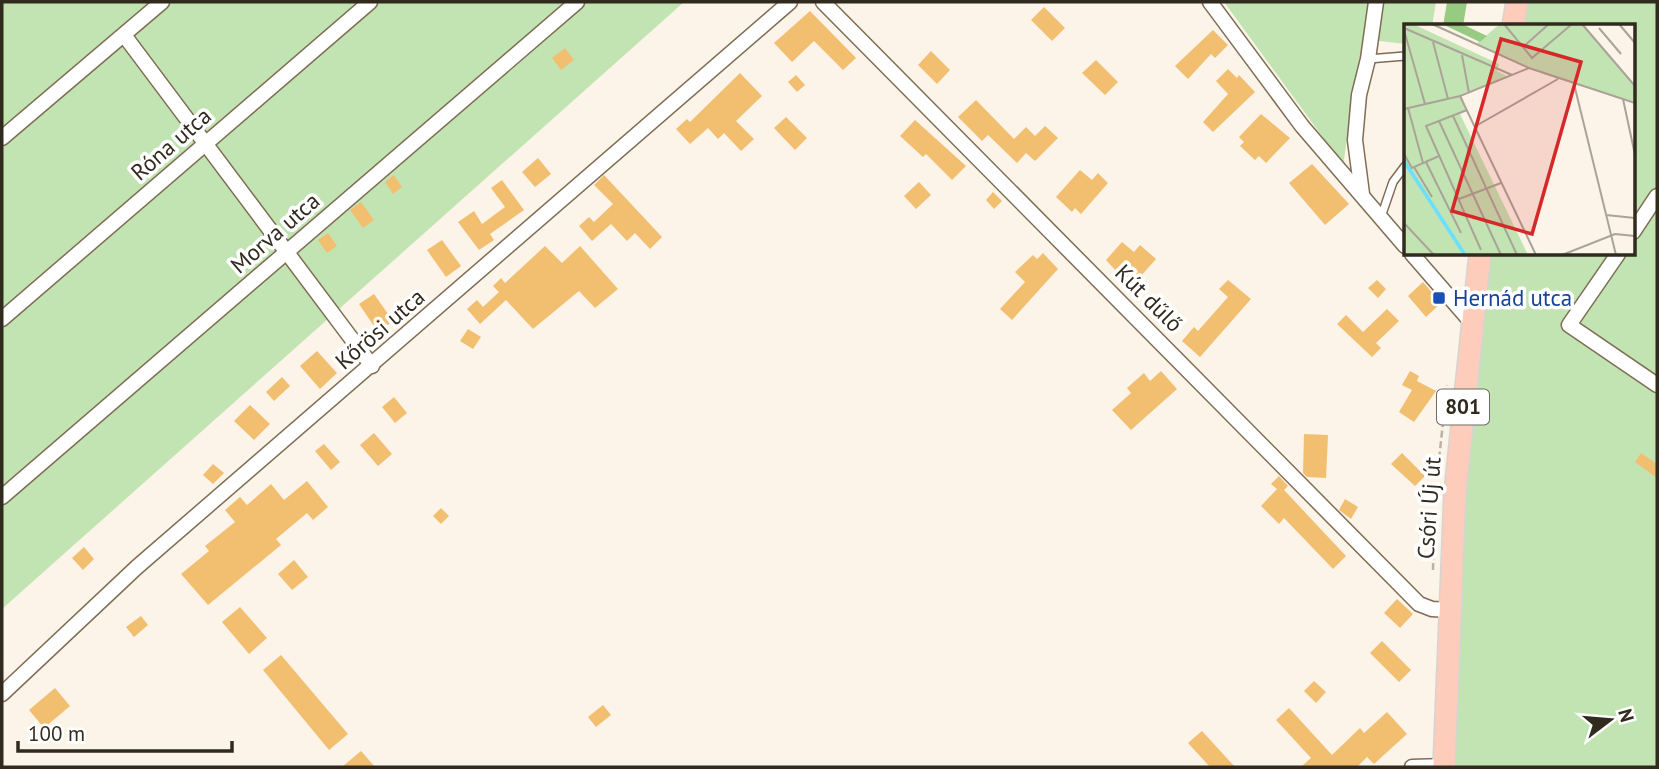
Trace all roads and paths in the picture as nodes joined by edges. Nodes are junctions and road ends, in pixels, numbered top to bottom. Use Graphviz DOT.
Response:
graph roads {
  1 [pos="162,2"];
  2 [pos="370,2"];
  3 [pos="577,2"];
  4 [pos="790,2"];
  5 [pos="823,2"];
  6 [pos="1210,2"];
  7 [pos="1376,2"];
  8 [pos="1517,2"];
  9 [pos="1513,24"];
  10 [pos="124,35"];
  11 [pos="1404,56"];
  12 [pos="1368,59"];
  13 [pos="2,138"];
  14 [pos="207,143"];
  15 [pos="1404,167"];
  16 [pos="1362,196"];
  17 [pos="1657,196"];
  18 [pos="1652,216"];
  19 [pos="1381,218"];
  20 [pos="1634,231"];
  21 [pos="1404,245"];
  22 [pos="289,252"];
  23 [pos="1414,256"];
  24 [pos="1480,256"];
  25 [pos="1617,256"];
  26 [pos="2,319"];
  27 [pos="1471,322"];
  28 [pos="372,366"];
  29 [pos="1657,385"];
  30 [pos="2,497"];
  31 [pos="1449,610"];
  32 [pos="2,694"];
  33 [pos="1412,767"];
  34 [pos="1444,767"];
  1 -- 10 [label="street"];
  2 -- 14 [label="street, Róna utca"];
  3 -- 22 [label="street, Morva utca"];
  4 -- 28 [label="street, Kőrösi utca"];
  5 -- 31 [label="street, Kút dűlő"];
  6 -- 16 [label="street"];
  7 -- 12 [label="street"];
  8 -- 9 [label="main road"];
  10 -- 13 [label="street"];
  10 -- 14 [label="street"];
  11 -- 12 [label="lane"];
  12 -- 16 [label="street"];
  14 -- 22 [label="street"];
  14 -- 26 [label="street, Róna utca"];
  15 -- 19 [label="lane"];
  16 -- 19 [label="street"];
  17 -- 18 [label="street"];
  18 -- 20 [label="street"];
  19 -- 21 [label="street"];
  22 -- 28 [label="street"];
  22 -- 30 [label="street, Morva utca"];
  23 -- 27 [label="street"];
  24 -- 27 [label="main road, Csóri Új út / 801"];
  25 -- 29 [label="street"];
  27 -- 31 [label="main road, Csóri Új út / 801"];
  28 -- 32 [label="street, Kőrösi utca"];
  31 -- 34 [label="main road, Csóri Új út / 801"];
  33 -- 34 [label="street"];
}
